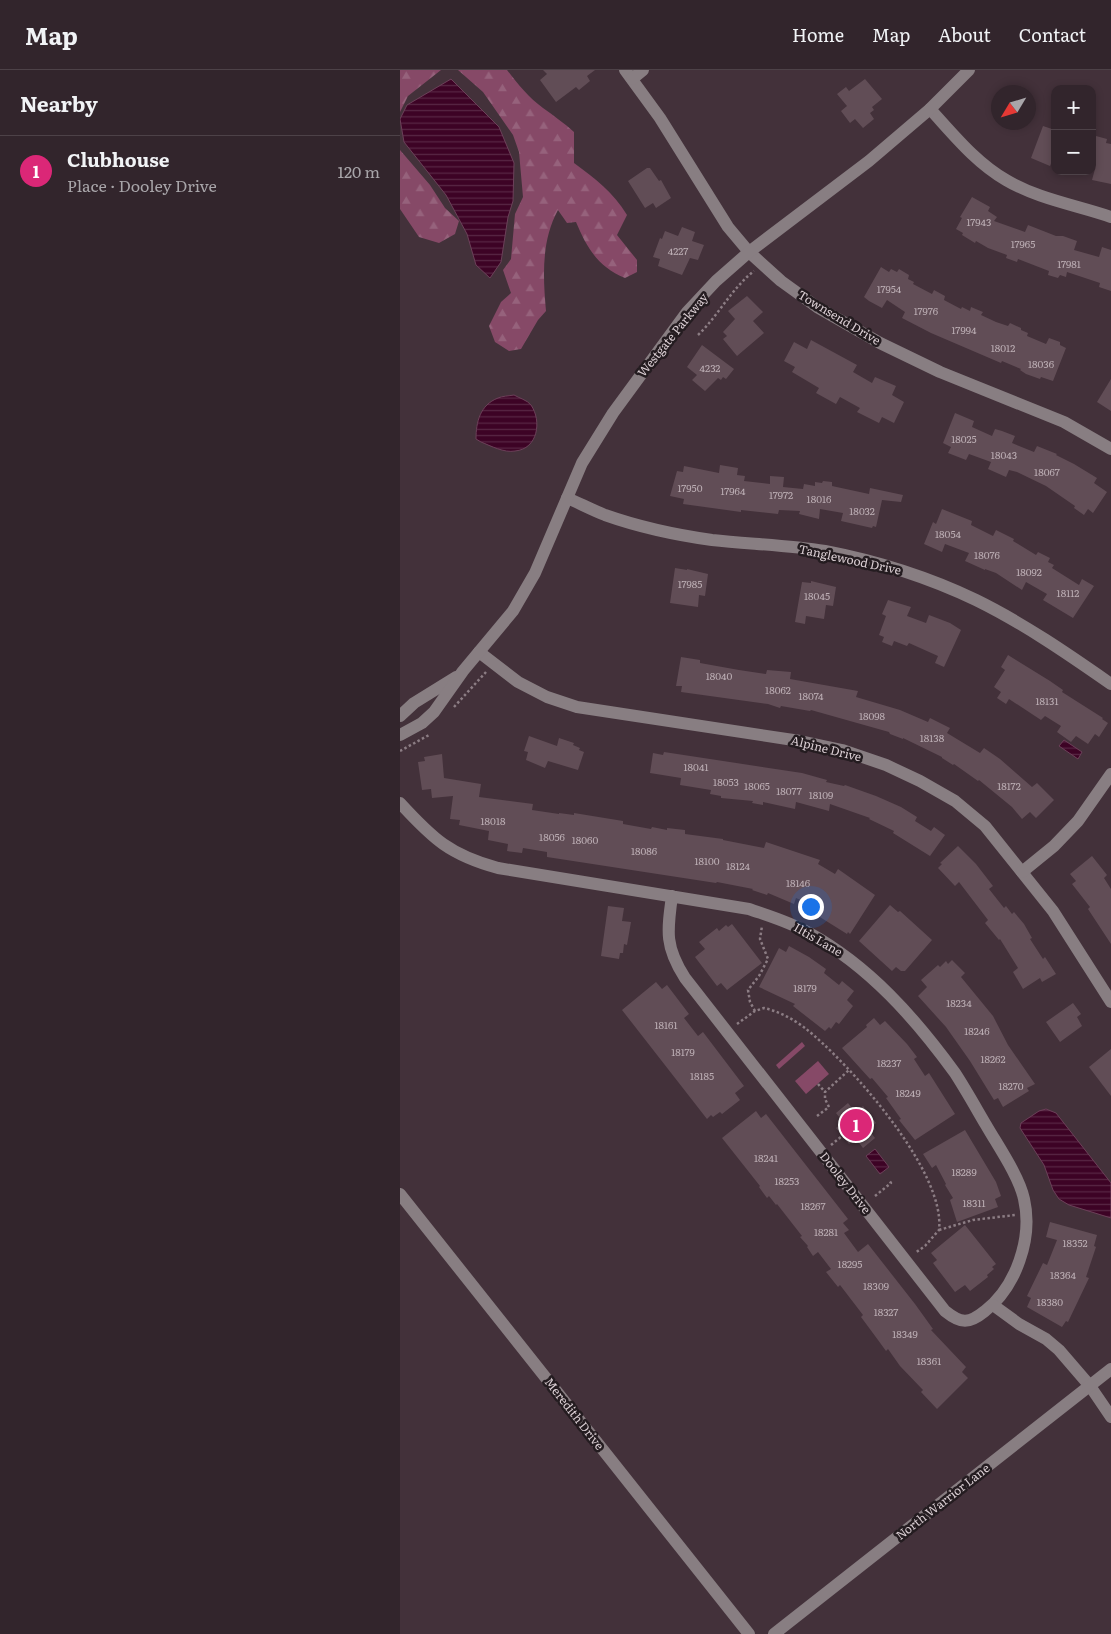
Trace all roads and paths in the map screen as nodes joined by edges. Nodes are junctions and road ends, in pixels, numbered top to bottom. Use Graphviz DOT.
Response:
graph roads {
  1 [pos="643,70"];
  2 [pos="968,70"];
  3 [pos="628,74"];
  4 [pos="930,108"];
  5 [pos="1111,217"];
  6 [pos="749,252"];
  7 [pos="763,264"];
  8 [pos="698,335"];
  9 [pos="1111,449"];
  10 [pos="567,498"];
  11 [pos="479,652"];
  12 [pos="494,663"];
  13 [pos="463,670"];
  14 [pos="1111,684"];
  15 [pos="450,711"];
  16 [pos="400,716"];
  17 [pos="433,732"];
  18 [pos="400,735"];
  19 [pos="400,751"];
  20 [pos="1111,774"];
  21 [pos="400,803"];
  22 [pos="1022,872"];
  23 [pos="672,896"];
  24 [pos="763,923"];
  25 [pos="1111,1002"];
  26 [pos="755,1011"];
  27 [pos="734,1027"];
  28 [pos="849,1070"];
  29 [pos="818,1084"];
  30 [pos="825,1092"];
  31 [pos="817,1116"];
  32 [pos="888,1180"];
  33 [pos="400,1194"];
  34 [pos="875,1196"];
  35 [pos="1016,1215"];
  36 [pos="939,1230"];
  37 [pos="912,1256"];
  38 [pos="993,1305"];
  39 [pos="1111,1369"];
  40 [pos="1090,1386"];
  41 [pos="1111,1417"];
  42 [pos="749,1634"];
  43 [pos="774,1634"];
  1 -- 3 [label="street"];
  2 -- 4 [label="street, Westgate Parkway"];
  3 -- 6 [label="street, Townsend Drive"];
  4 -- 5 [label="street"];
  4 -- 6 [label="street, Westgate Parkway"];
  6 -- 7 [label="street, Townsend Drive"];
  6 -- 10 [label="street, Westgate Parkway"];
  7 -- 8 [label="path"];
  7 -- 9 [label="street, Townsend Drive"];
  10 -- 11 [label="street, Westgate Parkway"];
  10 -- 14 [label="street, Tanglewood Drive"];
  11 -- 12 [label="street, Alpine Drive"];
  11 -- 13 [label="street, Westgate Parkway"];
  12 -- 15 [label="path"];
  12 -- 22 [label="street, Alpine Drive"];
  13 -- 16 [label="street, Westgate Parkway"];
  13 -- 18 [label="street, Westgate Parkway"];
  17 -- 19 [label="path"];
  20 -- 22 [label="street"];
  21 -- 23 [label="street, Iltis Lane"];
  22 -- 25 [label="street, Alpine Drive"];
  23 -- 38 [label="street, Dooley Drive"];
  23 -- 38 [label="street, Iltis Lane"];
  24 -- 26 [label="path"];
  26 -- 27 [label="path"];
  26 -- 28 [label="path"];
  28 -- 30 [label="path"];
  28 -- 36 [label="path"];
  29 -- 30 [label="path"];
  30 -- 31 [label="path"];
  32 -- 34 [label="path"];
  33 -- 42 [label="street, Meredith Drive"];
  35 -- 36 [label="path"];
  36 -- 37 [label="path"];
  38 -- 40 [label="street"];
  39 -- 40 [label="street, North Warrior Lane"];
  40 -- 41 [label="street"];
  40 -- 43 [label="street, North Warrior Lane"];
}
